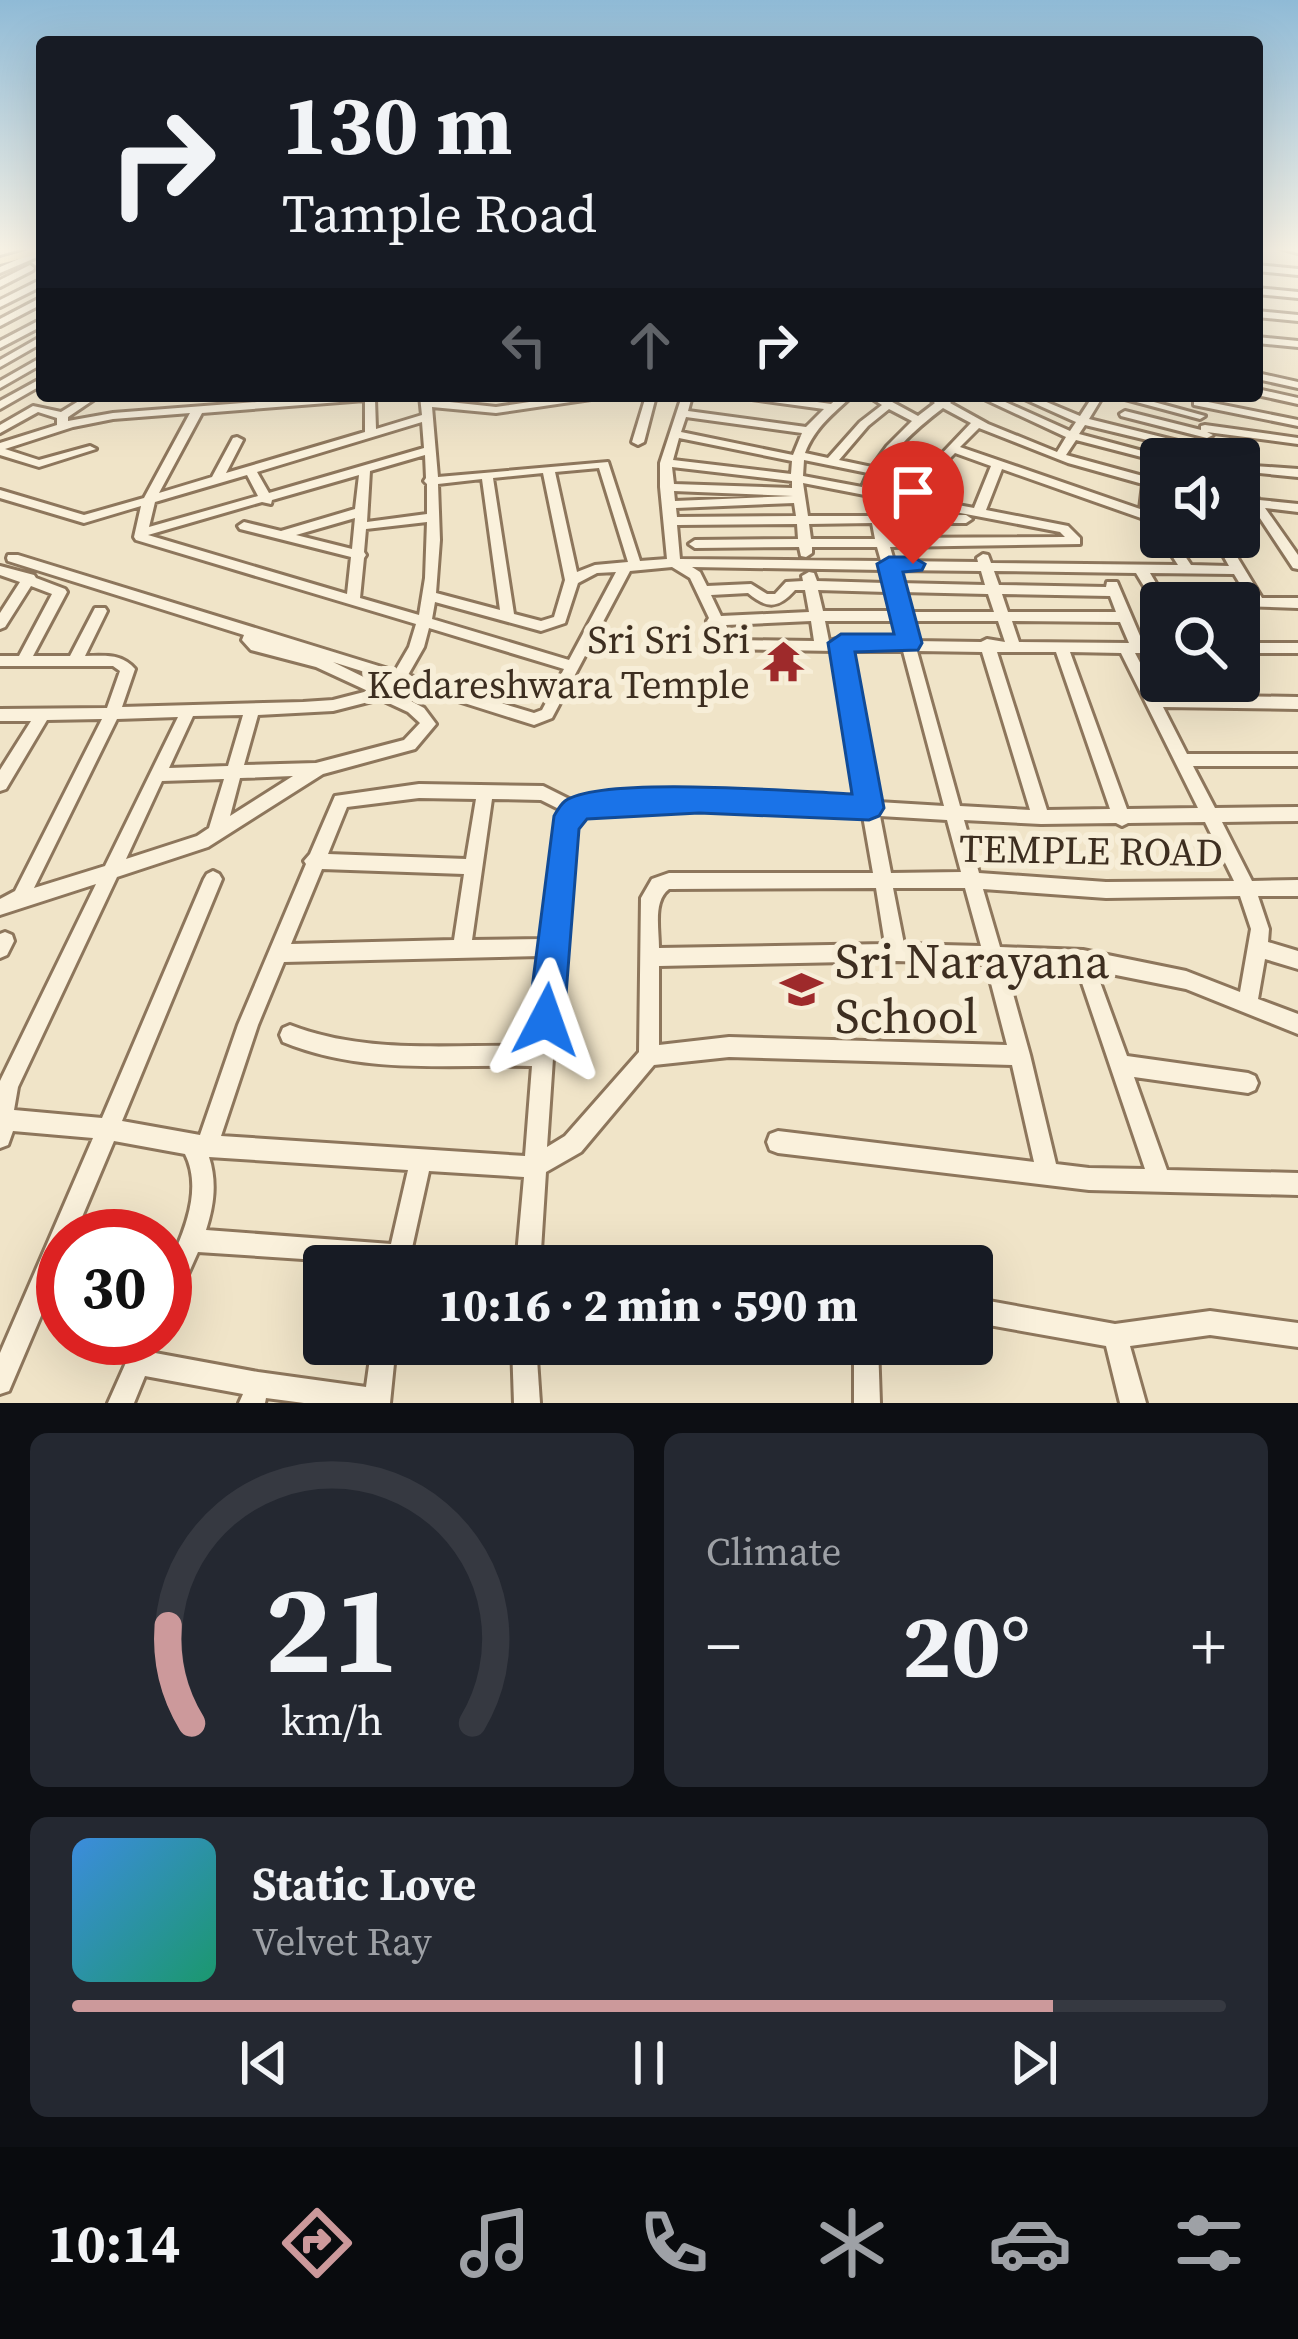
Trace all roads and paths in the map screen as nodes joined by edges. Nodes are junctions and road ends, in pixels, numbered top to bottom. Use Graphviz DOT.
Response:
graph roads {
  1 [pos="1263,315"];
  2 [pos="1298,318"];
  3 [pos="36,325"];
  4 [pos="1263,341"];
  5 [pos="36,342"];
  6 [pos="1298,344"];
  7 [pos="0,345"];
  8 [pos="2,361"];
  9 [pos="36,365"];
  10 [pos="36,366"];
  11 [pos="1263,372"];
  12 [pos="1298,372"];
  13 [pos="1263,374"];
  14 [pos="36,384"];
  15 [pos="0,385"];
  16 [pos="1298,385"];
  17 [pos="1263,393"];
  18 [pos="1298,401"];
  19 [pos="87,402"];
  20 [pos="121,402"];
  21 [pos="266,402"];
  22 [pos="303,402"];
  23 [pos="372,402"];
  24 [pos="550,402"];
  25 [pos="649,402"];
  26 [pos="685,402"];
  27 [pos="795,402"];
  28 [pos="838,402"];
  29 [pos="883,402"];
  30 [pos="937,402"];
  31 [pos="948,402"];
  32 [pos="996,402"];
  33 [pos="1010,402"];
  34 [pos="1035,402"];
  35 [pos="1094,402"];
  36 [pos="1125,402"];
  37 [pos="1146,402"];
  38 [pos="1,404"];
  39 [pos="426,405"];
  40 [pos="888,405"];
  41 [pos="1004,406"];
  42 [pos="831,407"];
  43 [pos="199,411"];
  44 [pos="682,413"];
  45 [pos="1125,414"];
  46 [pos="1201,415"];
  47 [pos="113,416"];
  48 [pos="916,419"];
  49 [pos="63,421"];
  50 [pos="1084,421"];
  51 [pos="978,422"];
  52 [pos="1298,423"];
  53 [pos="1119,429"];
  54 [pos="0,430"];
  55 [pos="809,430"];
  56 [pos="370,433"];
  57 [pos="674,434"];
  58 [pos="1073,436"];
  59 [pos="1152,438"];
  60 [pos="237,440"];
  61 [pos="705,440"];
  62 [pos="638,442"];
  63 [pos="1298,442"];
  64 [pos="735,446"];
  65 [pos="90,448"];
  66 [pos="951,448"];
  67 [pos="0,449"];
  68 [pos="428,451"];
  69 [pos="760,452"];
  70 [pos="1140,454"];
  71 [pos="1060,456"];
  72 [pos="798,457"];
  73 [pos="831,462"];
  74 [pos="666,464"];
  75 [pos="997,466"];
  76 [pos="548,469"];
  77 [pos="698,469"];
  78 [pos="250,470"];
  79 [pos="1260,470"];
  80 [pos="874,471"];
  81 [pos="365,472"];
  82 [pos="728,473"];
  83 [pos="1298,473"];
  84 [pos="754,474"];
  85 [pos="487,476"];
  86 [pos="217,479"];
  87 [pos="1140,480"];
  88 [pos="430,482"];
  89 [pos="692,486"];
  90 [pos="666,487"];
  91 [pos="796,490"];
  92 [pos="871,492"];
  93 [pos="0,494"];
  94 [pos="149,500"];
  95 [pos="266,501"];
  96 [pos="919,502"];
  97 [pos="1260,504"];
  98 [pos="1260,507"];
  99 [pos="1298,508"];
  100 [pos="670,513"];
  101 [pos="1140,514"];
  102 [pos="972,516"];
  103 [pos="430,518"];
  104 [pos="802,518"];
  105 [pos="363,519"];
  106 [pos="877,519"];
  107 [pos="244,526"];
  108 [pos="142,533"];
  109 [pos="283,535"];
  110 [pos="883,541"];
  111 [pos="976,541"];
  112 [pos="806,542"];
  113 [pos="694,544"];
  114 [pos="360,555"];
  115 [pos="13,558"];
  116 [pos="1180,558"];
  117 [pos="1232,558"];
  118 [pos="674,563"];
  119 [pos="807,563"];
  120 [pos="889,564"];
  121 [pos="986,564"];
  122 [pos="1298,565"];
  123 [pos="630,566"];
  124 [pos="1104,568"];
  125 [pos="1140,568"];
  126 [pos="1187,569"];
  127 [pos="0,570"];
  128 [pos="1240,571"];
  129 [pos="29,578"];
  130 [pos="572,580"];
  131 [pos="1148,582"];
  132 [pos="1246,582"];
  133 [pos="810,586"];
  134 [pos="893,588"];
  135 [pos="701,590"];
  136 [pos="993,590"];
  137 [pos="1115,592"];
  138 [pos="432,597"];
  139 [pos="352,602"];
  140 [pos="1260,603"];
  141 [pos="1298,603"];
  142 [pos="100,610"];
  143 [pos="815,616"];
  144 [pos="900,616"];
  145 [pos="1002,616"];
  146 [pos="508,617"];
  147 [pos="1126,617"];
  148 [pos="715,621"];
  149 [pos="0,624"];
  150 [pos="427,625"];
  151 [pos="253,631"];
  152 [pos="831,643"];
  153 [pos="909,643"];
  154 [pos="987,644"];
  155 [pos="1013,646"];
  156 [pos="1061,646"];
  157 [pos="1132,648"];
  158 [pos="1140,648"];
  159 [pos="1260,648"];
  160 [pos="1298,648"];
  161 [pos="0,661"];
  162 [pos="23,661"];
  163 [pos="75,661"];
  164 [pos="573,666"];
  165 [pos="1140,669"];
  166 [pos="400,676"];
  167 [pos="381,693"];
  168 [pos="1152,702"];
  169 [pos="1201,702"];
  170 [pos="1298,704"];
  171 [pos="252,708"];
  172 [pos="180,711"];
  173 [pos="0,712"];
  174 [pos="112,712"];
  175 [pos="42,715"];
  176 [pos="1180,760"];
  177 [pos="1298,760"];
  178 [pos="318,769"];
  179 [pos="235,774"];
  180 [pos="157,775"];
  181 [pos="0,784"];
  182 [pos="484,792"];
  183 [pos="869,808"];
  184 [pos="576,810"];
  185 [pos="953,812"];
  186 [pos="1298,814"];
  187 [pos="1207,816"];
  188 [pos="1041,817"];
  189 [pos="1122,819"];
  190 [pos="216,835"];
  191 [pos="313,861"];
  192 [pos="470,867"];
  193 [pos="114,868"];
  194 [pos="213,879"];
  195 [pos="882,880"];
  196 [pos="972,880"];
  197 [pos="1246,887"];
  198 [pos="1298,888"];
  199 [pos="20,899"];
  200 [pos="0,903"];
  201 [pos="551,946"];
  202 [pos="462,948"];
  203 [pos="1258,948"];
  204 [pos="276,952"];
  205 [pos="896,952"];
  206 [pos="992,954"];
  207 [pos="652,957"];
  208 [pos="1084,959"];
  209 [pos="1298,960"];
  210 [pos="1246,1003"];
  211 [pos="1298,1024"];
  212 [pos="290,1035"];
  213 [pos="1019,1055"];
  214 [pos="542,1056"];
  215 [pos="649,1056"];
  216 [pos="1120,1065"];
  217 [pos="1248,1083"];
  218 [pos="2,1129"];
  219 [pos="107,1129"];
  220 [pos="778,1142"];
  221 [pos="200,1145"];
  222 [pos="421,1160"];
  223 [pos="533,1167"];
  224 [pos="1047,1173"];
  225 [pos="1160,1181"];
  226 [pos="1298,1184"];
  227 [pos="74,1209"];
  228 [pos="192,1236"];
  229 [pos="192,1240"];
  230 [pos="402,1245"];
  231 [pos="528,1245"];
  232 [pos="303,1251"];
  233 [pos="36,1299"];
  234 [pos="993,1314"];
  235 [pos="1298,1335"];
  236 [pos="1115,1336"];
  237 [pos="137,1365"];
  238 [pos="146,1365"];
  239 [pos="381,1365"];
  240 [pos="525,1365"];
  241 [pos="867,1365"];
  242 [pos="0,1382"];
  243 [pos="255,1394"];
  244 [pos="377,1402"];
  245 [pos="121,1403"];
  246 [pos="527,1403"];
  247 [pos="868,1403"];
  248 [pos="1133,1403"];
  1 -- 2 [label="street"];
  3 -- 7 [label="street"];
  4 -- 6 [label="street"];
  5 -- 8 [label="street"];
  8 -- 9 [label="street"];
  10 -- 15 [label="street"];
  11 -- 12 [label="street"];
  13 -- 16 [label="street"];
  14 -- 38 [label="street"];
  17 -- 18 [label="street"];
  19 -- 49 [label="street"];
  20 -- 47 [label="street"];
  21 -- 43 [label="street"];
  22 -- 43 [label="street"];
  23 -- 56 [label="street"];
  24 -- 39 [label="street"];
  25 -- 62 [label="street"];
  26 -- 44 [label="street"];
  27 -- 42 [label="street"];
  28 -- 42 [label="street"];
  29 -- 40 [label="street"];
  30 -- 48 [label="street"];
  31 -- 51 [label="street"];
  32 -- 41 [label="street"];
  33 -- 41 [label="street"];
  34 -- 50 [label="street"];
  35 -- 50 [label="street"];
  36 -- 45 [label="street"];
  37 -- 46 [label="street"];
  39 -- 56 [label="street"];
  39 -- 68 [label="street"];
  40 -- 48 [label="street"];
  40 -- 73 [label="street"];
  41 -- 58 [label="street"];
  42 -- 55 [label="street"];
  43 -- 47 [label="street"];
  43 -- 94 [label="street"];
  44 -- 55 [label="street"];
  44 -- 57 [label="street"];
  45 -- 46 [label="street"];
  45 -- 53 [label="street"];
  46 -- 52 [label="street"];
  46 -- 63 [label="street"];
  47 -- 49 [label="street"];
  48 -- 80 [label="street"];
  49 -- 54 [label="street"];
  49 -- 67 [label="street"];
  50 -- 53 [label="street"];
  50 -- 58 [label="street"];
  51 -- 66 [label="street"];
  51 -- 71 [label="street"];
  53 -- 59 [label="street"];
  55 -- 72 [label="street"];
  56 -- 78 [label="street"];
  57 -- 61 [label="street"];
  57 -- 74 [label="street"];
  58 -- 70 [label="street"];
  58 -- 71 [label="street"];
  60 -- 86 [label="street"];
  61 -- 64 [label="street"];
  61 -- 77 [label="street"];
  64 -- 69 [label="street"];
  64 -- 82 [label="street"];
  65 -- 67 [label="street"];
  66 -- 75 [label="street"];
  66 -- 96 [label="street"];
  68 -- 81 [label="street"];
  68 -- 88 [label="street"];
  69 -- 72 [label="street"];
  69 -- 84 [label="street"];
  71 -- 87 [label="street"];
  72 -- 73 [label="street"];
  72 -- 91 [label="street"];
  73 -- 80 [label="street"];
  74 -- 77 [label="street"];
  74 -- 90 [label="street"];
  75 -- 101 [label="street"];
  75 -- 102 [label="street"];
  76 -- 85 [label="street"];
  76 -- 123 [label="street"];
  76 -- 130 [label="street"];
  77 -- 82 [label="street"];
  77 -- 89 [label="street"];
  78 -- 86 [label="street"];
  78 -- 95 [label="street"];
  79 -- 83 [label="street"];
  80 -- 92 [label="street"];
  81 -- 95 [label="street"];
  81 -- 105 [label="street"];
  82 -- 84 [label="street"];
  84 -- 91 [label="street"];
  85 -- 88 [label="street"];
  85 -- 146 [label="street"];
  86 -- 94 [label="street"];
  88 -- 103 [label="street"];
  89 -- 90 [label="street"];
  89 -- 91 [label="street"];
  90 -- 100 [label="street"];
  91 -- 92 [label="street"];
  91 -- 100 [label="street"];
  91 -- 104 [label="street"];
  92 -- 96 [label="street"];
  92 -- 106 [label="street"];
  93 -- 94 [label="street"];
  94 -- 108 [label="street"];
  95 -- 108 [label="street"];
  96 -- 102 [label="street"];
  97 -- 99 [label="street"];
  98 -- 122 [label="street"];
  100 -- 104 [label="street"];
  100 -- 118 [label="street"];
  102 -- 106 [label="street"];
  102 -- 111 [label="street"];
  102 -- 111 [label="street"];
  103 -- 105 [label="street"];
  103 -- 138 [label="street"];
  104 -- 106 [label="street"];
  104 -- 112 [label="street"];
  105 -- 109 [label="street"];
  105 -- 114 [label="street"];
  106 -- 110 [label="street"];
  107 -- 109 [label="street"];
  108 -- 139 [label="street"];
  109 -- 114 [label="street"];
  110 -- 111 [label="street"];
  110 -- 112 [label="street"];
  110 -- 120 [label="street"];
  111 -- 121 [label="street"];
  112 -- 113 [label="street"];
  112 -- 119 [label="street"];
  114 -- 139 [label="street"];
  115 -- 151 [label="street"];
  116 -- 126 [label="street"];
  117 -- 128 [label="street"];
  118 -- 119 [label="street"];
  118 -- 123 [label="street"];
  118 -- 135 [label="street"];
  119 -- 120 [label="street"];
  119 -- 133 [label="street"];
  120 -- 121 [label="street"];
  120 -- 134 [label="street"];
  121 -- 124 [label="street"];
  121 -- 136 [label="street"];
  123 -- 130 [label="street"];
  123 -- 164 [label="street"];
  124 -- 125 [label="street"];
  124 -- 137 [label="street"];
  125 -- 126 [label="street"];
  125 -- 131 [label="street"];
  126 -- 128 [label="street"];
  127 -- 129 [label="street"];
  128 -- 132 [label="street"];
  129 -- 149 [label="street"];
  129 -- 162 [label="street"];
  130 -- 146 [label="street"];
  133 -- 134 [label="street"];
  133 -- 135 [label="street"];
  133 -- 143 [label="street"];
  134 -- 136 [label="street"];
  134 -- 144 [label="street"];
  135 -- 148 [label="street"];
  136 -- 137 [label="street"];
  136 -- 145 [label="street"];
  137 -- 147 [label="street"];
  138 -- 146 [label="street"];
  138 -- 150 [label="street"];
  139 -- 150 [label="street"];
  140 -- 141 [label="street"];
  142 -- 163 [label="street"];
  143 -- 144 [label="street"];
  143 -- 148 [label="street"];
  143 -- 152 [label="street"];
  144 -- 145 [label="street"];
  144 -- 153 [label="street"];
  145 -- 147 [label="street"];
  145 -- 155 [label="street"];
  147 -- 157 [label="street"];
  148 -- 152 [label="street"];
  150 -- 164 [label="street"];
  150 -- 166 [label="street"];
  151 -- 166 [label="street"];
  151 -- 167 [label="street"];
  152 -- 153 [label="street"];
  152 -- 183 [label="street"];
  153 -- 154 [label="street"];
  153 -- 185 [label="street"];
  154 -- 155 [label="street"];
  154 -- 188 [label="street"];
  155 -- 156 [label="street"];
  156 -- 157 [label="street"];
  156 -- 189 [label="street"];
  157 -- 158 [label="street"];
  157 -- 165 [label="street"];
  159 -- 160 [label="street"];
  161 -- 162 [label="street"];
  162 -- 163 [label="street"];
  163 -- 174 [label="street"];
  164 -- 166 [label="street"];
  166 -- 167 [label="street"];
  167 -- 171 [label="street"];
  167 -- 178 [label="street"];
  168 -- 176 [label="street"];
  169 -- 170 [label="street"];
  171 -- 172 [label="street"];
  171 -- 179 [label="street"];
  172 -- 174 [label="street"];
  172 -- 180 [label="street"];
  173 -- 174 [label="street"];
  173 -- 175 [label="street"];
  174 -- 175 [label="street"];
  174 -- 199 [label="street"];
  175 -- 181 [label="street"];
  176 -- 177 [label="street"];
  176 -- 187 [label="street"];
  178 -- 179 [label="street"];
  178 -- 190 [label="street"];
  179 -- 180 [label="street"];
  179 -- 190 [label="street"];
  180 -- 193 [label="street"];
  182 -- 184 [label="street"];
  182 -- 191 [label="street"];
  182 -- 192 [label="street"];
  183 -- 184 [label="street"];
  183 -- 185 [label="street"];
  183 -- 195 [label="street"];
  184 -- 201 [label="street"];
  185 -- 188 [label="street"];
  185 -- 196 [label="street"];
  186 -- 187 [label="street"];
  187 -- 189 [label="street"];
  187 -- 197 [label="street"];
  188 -- 189 [label="street"];
  190 -- 193 [label="street"];
  191 -- 192 [label="street"];
  191 -- 204 [label="street"];
  192 -- 202 [label="street"];
  193 -- 199 [label="street"];
  193 -- 218 [label="street"];
  194 -- 219 [label="street"];
  195 -- 196 [label="street, TEMPLE ROAD"];
  195 -- 205 [label="street"];
  195 -- 207 [label="street, TEMPLE ROAD"];
  196 -- 197 [label="street, TEMPLE ROAD"];
  196 -- 206 [label="street"];
  197 -- 198 [label="street, TEMPLE ROAD"];
  197 -- 203 [label="street"];
  199 -- 200 [label="street"];
  201 -- 202 [label="street"];
  201 -- 214 [label="street"];
  202 -- 204 [label="street"];
  203 -- 209 [label="street"];
  203 -- 210 [label="street"];
  204 -- 221 [label="street"];
  205 -- 206 [label="street"];
  205 -- 207 [label="street"];
  206 -- 208 [label="street"];
  206 -- 213 [label="street"];
  207 -- 215 [label="street"];
  208 -- 210 [label="street"];
  208 -- 216 [label="street"];
  210 -- 211 [label="street"];
  212 -- 214 [label="street"];
  213 -- 215 [label="street"];
  213 -- 224 [label="street"];
  214 -- 223 [label="street"];
  215 -- 223 [label="street"];
  216 -- 217 [label="street"];
  216 -- 225 [label="street"];
  218 -- 219 [label="street"];
  219 -- 221 [label="street"];
  219 -- 227 [label="street"];
  220 -- 224 [label="street"];
  221 -- 222 [label="street"];
  221 -- 228 [label="street"];
  222 -- 223 [label="street"];
  222 -- 230 [label="street"];
  223 -- 231 [label="street"];
  224 -- 225 [label="street"];
  225 -- 226 [label="street"];
  229 -- 232 [label="street"];
  233 -- 242 [label="street"];
  234 -- 236 [label="street"];
  235 -- 236 [label="street"];
  236 -- 248 [label="street"];
  237 -- 245 [label="street"];
  238 -- 243 [label="street"];
  239 -- 244 [label="street"];
  240 -- 246 [label="street"];
  241 -- 247 [label="street"];
  243 -- 244 [label="street"];
}
